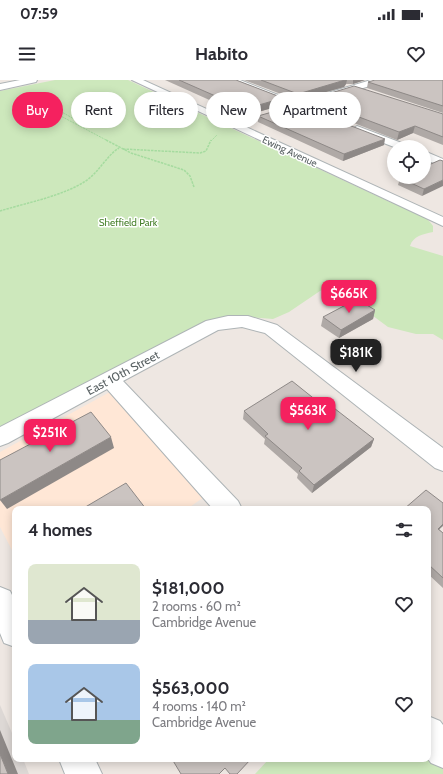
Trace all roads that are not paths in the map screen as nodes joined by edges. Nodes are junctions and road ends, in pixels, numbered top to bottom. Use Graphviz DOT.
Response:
graph roads {
  1 [pos="33,80"];
  2 [pos="232,80"];
  3 [pos="380,80"];
  4 [pos="142,82"];
  5 [pos="162,82"];
  6 [pos="335,82"];
  7 [pos="0,87"];
  8 [pos="353,88"];
  9 [pos="340,92"];
  10 [pos="269,94"];
  11 [pos="369,94"];
  12 [pos="206,113"];
  13 [pos="239,128"];
  14 [pos="354,128"];
  15 [pos="387,141"];
  16 [pos="431,158"];
  17 [pos="443,163"];
  18 [pos="441,220"];
  19 [pos="110,379"];
  20 [pos="0,437"];
  21 [pos="443,461"];
  22 [pos="226,506"];
  23 [pos="0,601"];
  24 [pos="12,626"];
  25 [pos="431,737"];
  26 [pos="443,751"];
  27 [pos="78,762"];
  28 [pos="84,774"];
  1 -- 7 [label="street"];
  2 -- 10 [label="street"];
  3 -- 8 [label="street"];
  4 -- 5 [label="street"];
  4 -- 12 [label="street, Ewing Avenue"];
  6 -- 8 [label="street"];
  8 -- 9 [label="street"];
  8 -- 11 [label="street"];
  13 -- 18 [label="street, Ewing Avenue"];
  14 -- 15 [label="street"];
  16 -- 17 [label="street"];
  19 -- 20 [label="street, East 10th Street"];
  19 -- 21 [label="street, East 10th Street"];
  19 -- 22 [label="street"];
  23 -- 24 [label="street"];
  25 -- 26 [label="street"];
  27 -- 28 [label="street"];
}
